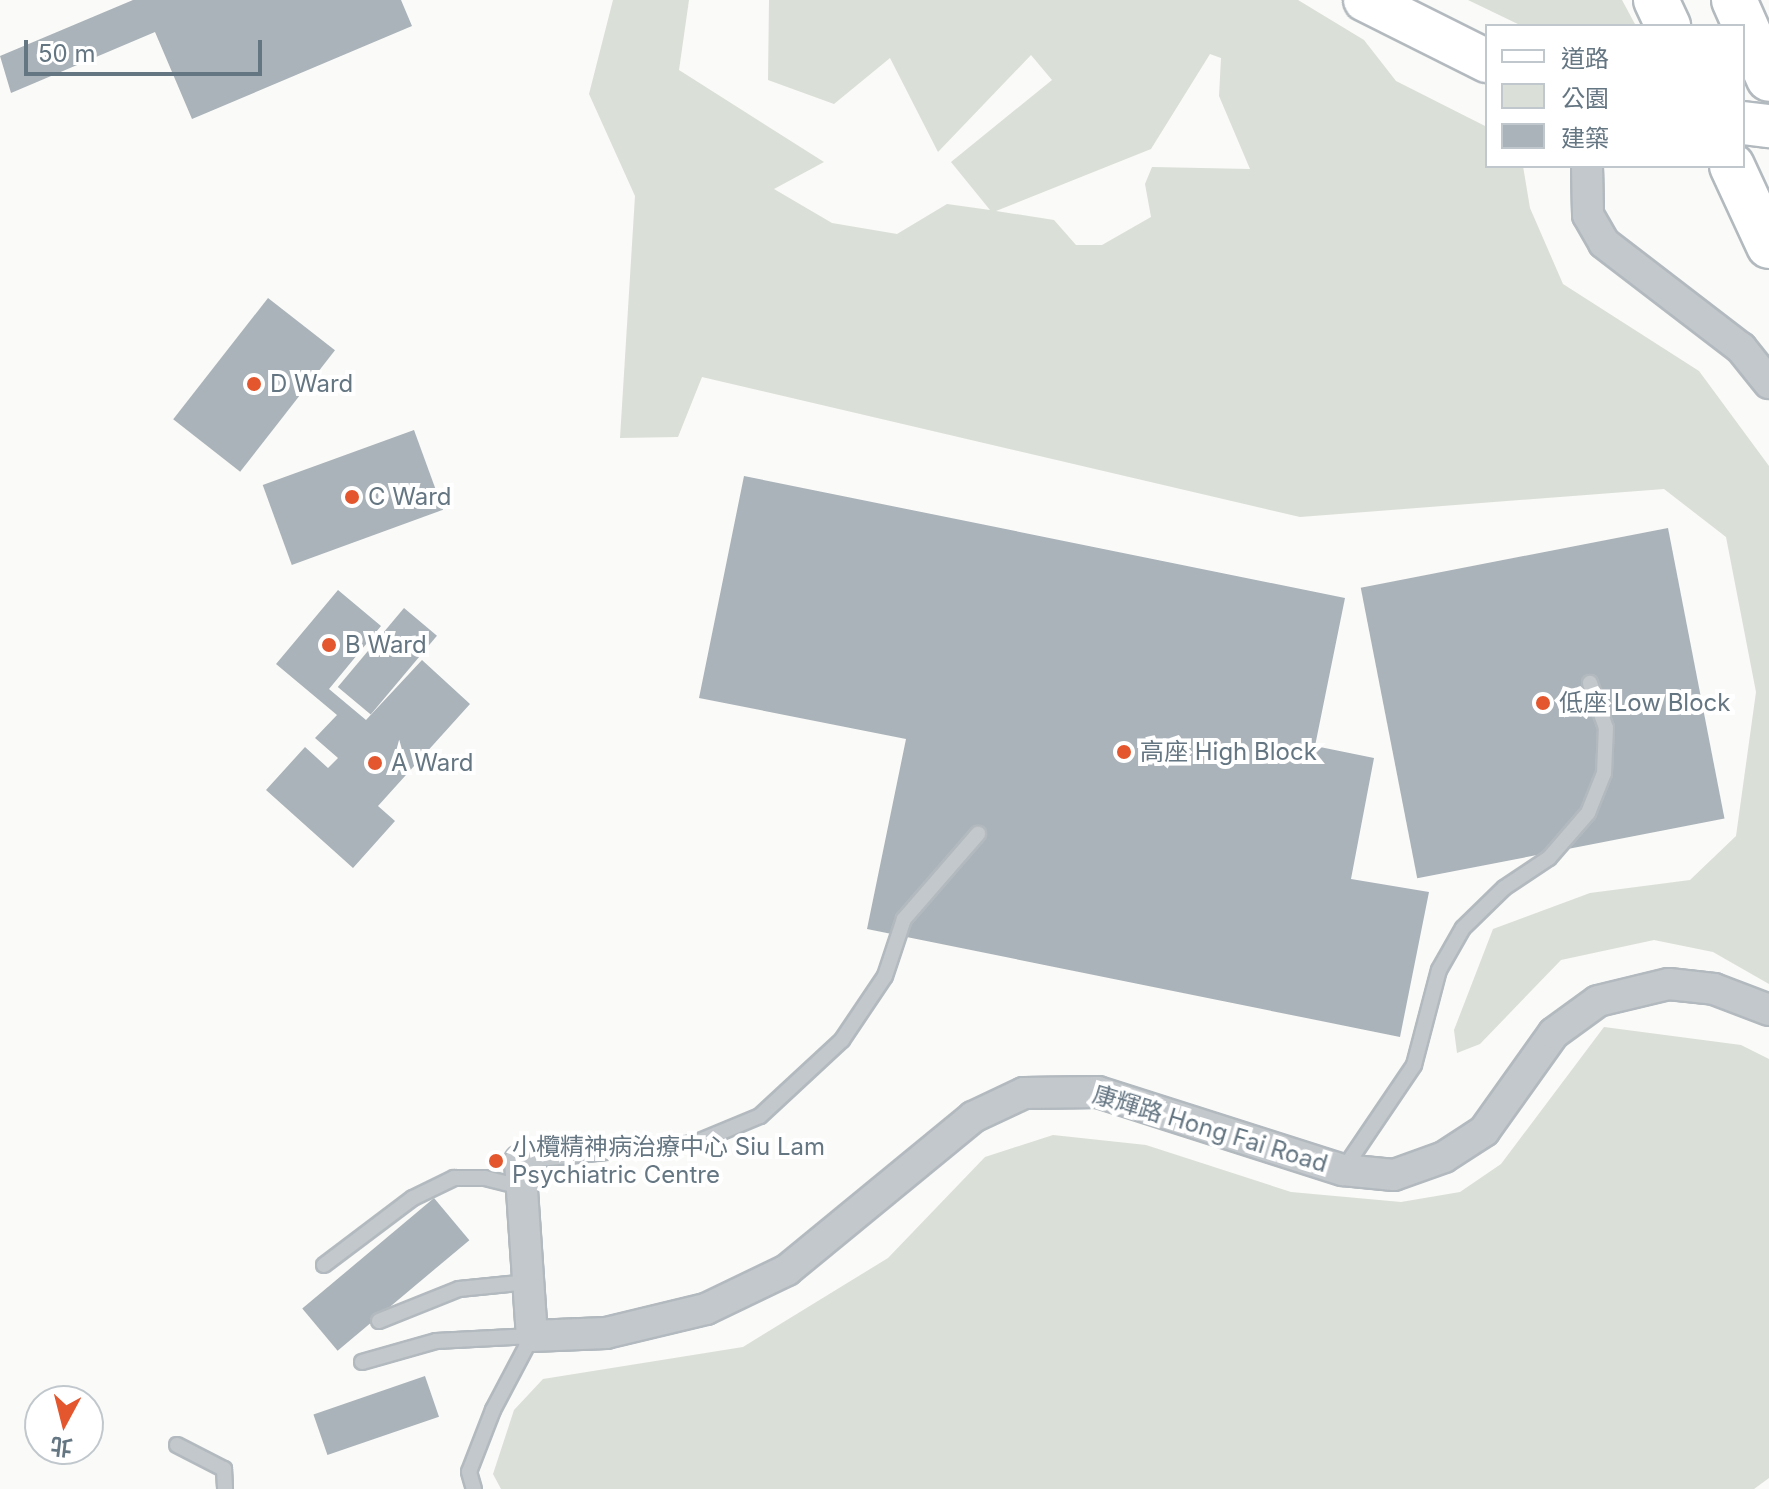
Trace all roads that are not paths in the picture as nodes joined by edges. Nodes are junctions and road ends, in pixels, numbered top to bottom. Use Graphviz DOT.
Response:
graph roads {
  1 [pos="1365,0"];
  2 [pos="1656,0"];
  3 [pos="1734,0"];
  4 [pos="1667,24"];
  5 [pos="1745,24"];
  6 [pos="1745,25"];
  7 [pos="1485,60"];
  8 [pos="1769,79"];
  9 [pos="1745,123"];
  10 [pos="1769,126"];
  11 [pos="1587,168"];
  12 [pos="1733,168"];
  13 [pos="1769,246"];
  14 [pos="1769,383"];
  15 [pos="1590,683"];
  16 [pos="978,834"];
  17 [pos="1769,1010"];
  18 [pos="1343,1170"];
  19 [pos="521,1174"];
  20 [pos="324,1265"];
  21 [pos="530,1282"];
  22 [pos="379,1321"];
  23 [pos="532,1336"];
  24 [pos="362,1362"];
  25 [pos="177,1445"];
  26 [pos="225,1489"];
  27 [pos="474,1489"];
  1 -- 7 [label="main road"];
  2 -- 4 [label="highway"];
  3 -- 5 [label="highway"];
  6 -- 8 [label="highway"];
  9 -- 10 [label="main road"];
  11 -- 14 [label="street"];
  12 -- 13 [label="highway"];
  15 -- 18 [label="lane"];
  16 -- 19 [label="lane"];
  17 -- 18 [label="street, 康輝路 Hong Fai Road"];
  18 -- 23 [label="street, 康輝路 Hong Fai Road"];
  19 -- 20 [label="lane"];
  19 -- 21 [label="street"];
  21 -- 22 [label="lane"];
  21 -- 23 [label="street"];
  23 -- 24 [label="lane"];
  23 -- 27 [label="lane"];
  25 -- 26 [label="lane"];
}
